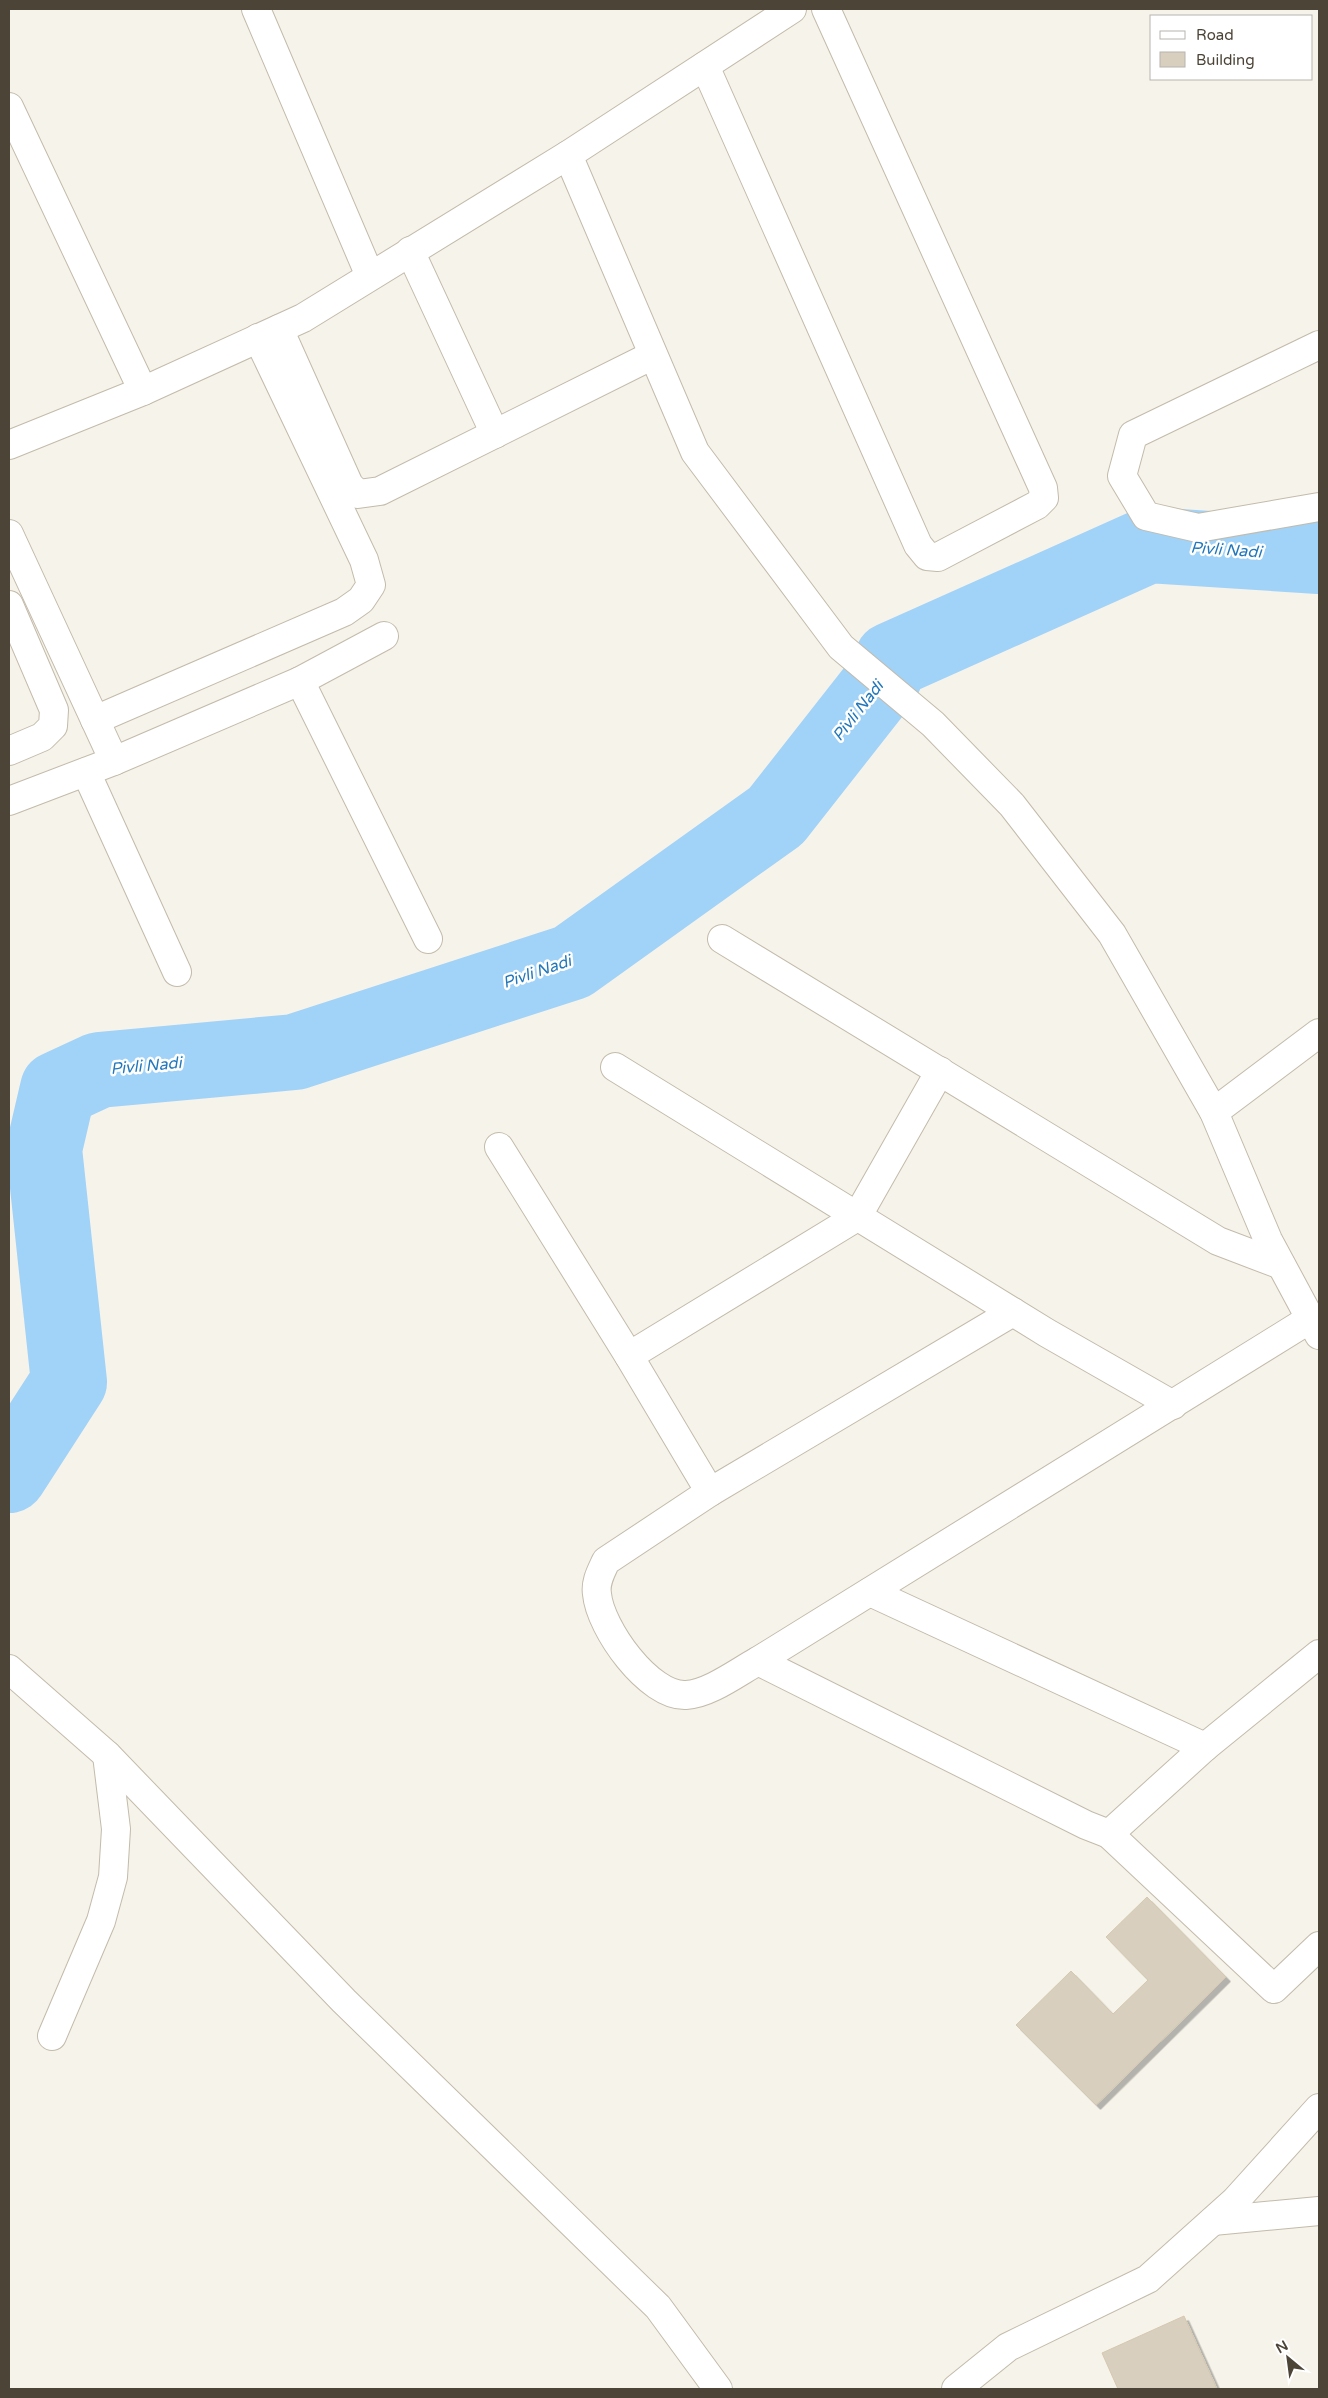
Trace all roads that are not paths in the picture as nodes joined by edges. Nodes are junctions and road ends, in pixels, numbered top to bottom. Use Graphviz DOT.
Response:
graph roads {
  1 [pos="256,9"];
  2 [pos="792,9"];
  3 [pos="826,9"];
  4 [pos="705,66"];
  5 [pos="9,107"];
  6 [pos="568,155"];
  7 [pos="410,251"];
  8 [pos="370,276"];
  9 [pos="268,334"];
  10 [pos="1319,345"];
  11 [pos="653,355"];
  12 [pos="143,391"];
  13 [pos="495,434"];
  14 [pos="9,444"];
  15 [pos="1319,507"];
  16 [pos="9,534"];
  17 [pos="9,605"];
  18 [pos="384,636"];
  19 [pos="300,681"];
  20 [pos="95,720"];
  21 [pos="9,751"];
  22 [pos="114,761"];
  23 [pos="86,772"];
  24 [pos="9,800"];
  25 [pos="722,938"];
  26 [pos="428,939"];
  27 [pos="177,972"];
  28 [pos="1319,1033"];
  29 [pos="616,1067"];
  30 [pos="940,1071"];
  31 [pos="1214,1112"];
  32 [pos="499,1147"];
  33 [pos="857,1217"];
  34 [pos="1281,1265"];
  35 [pos="1013,1312"];
  36 [pos="1315,1327"];
  37 [pos="629,1356"];
  38 [pos="1173,1404"];
  39 [pos="710,1492"];
  40 [pos="870,1592"];
  41 [pos="1319,1654"];
  42 [pos="758,1661"];
  43 [pos="9,1669"];
  44 [pos="1205,1748"];
  45 [pos="107,1754"];
  46 [pos="1109,1834"];
  47 [pos="1319,1946"];
  48 [pos="52,2036"];
  49 [pos="1319,2108"];
  50 [pos="1319,2211"];
  51 [pos="1213,2221"];
  52 [pos="718,2389"];
  53 [pos="956,2389"];
  1 -- 8 [label="street"];
  2 -- 4 [label="street"];
  3 -- 4 [label="street"];
  4 -- 6 [label="street"];
  5 -- 12 [label="street"];
  6 -- 7 [label="street"];
  6 -- 11 [label="street"];
  7 -- 8 [label="street"];
  7 -- 13 [label="street"];
  8 -- 9 [label="street"];
  9 -- 12 [label="street"];
  9 -- 13 [label="street"];
  9 -- 20 [label="street"];
  10 -- 15 [label="street"];
  11 -- 13 [label="street"];
  11 -- 31 [label="street"];
  12 -- 14 [label="street"];
  16 -- 20 [label="street"];
  17 -- 21 [label="street"];
  18 -- 19 [label="street"];
  19 -- 22 [label="street"];
  19 -- 26 [label="street"];
  20 -- 22 [label="street"];
  22 -- 23 [label="street"];
  23 -- 24 [label="street"];
  23 -- 27 [label="street"];
  25 -- 30 [label="street"];
  28 -- 31 [label="street"];
  29 -- 33 [label="street"];
  30 -- 33 [label="street"];
  30 -- 34 [label="street"];
  31 -- 34 [label="street"];
  32 -- 37 [label="street"];
  33 -- 35 [label="street"];
  33 -- 37 [label="street"];
  34 -- 36 [label="street"];
  35 -- 38 [label="street"];
  35 -- 39 [label="street"];
  36 -- 38 [label="street"];
  37 -- 39 [label="street"];
  38 -- 40 [label="street"];
  39 -- 42 [label="street"];
  40 -- 42 [label="street"];
  40 -- 44 [label="street"];
  41 -- 44 [label="street"];
  42 -- 46 [label="street"];
  43 -- 45 [label="street"];
  44 -- 46 [label="street"];
  45 -- 48 [label="street"];
  45 -- 52 [label="street"];
  46 -- 47 [label="street"];
  49 -- 51 [label="street"];
  50 -- 51 [label="street"];
  51 -- 53 [label="street"];
}
